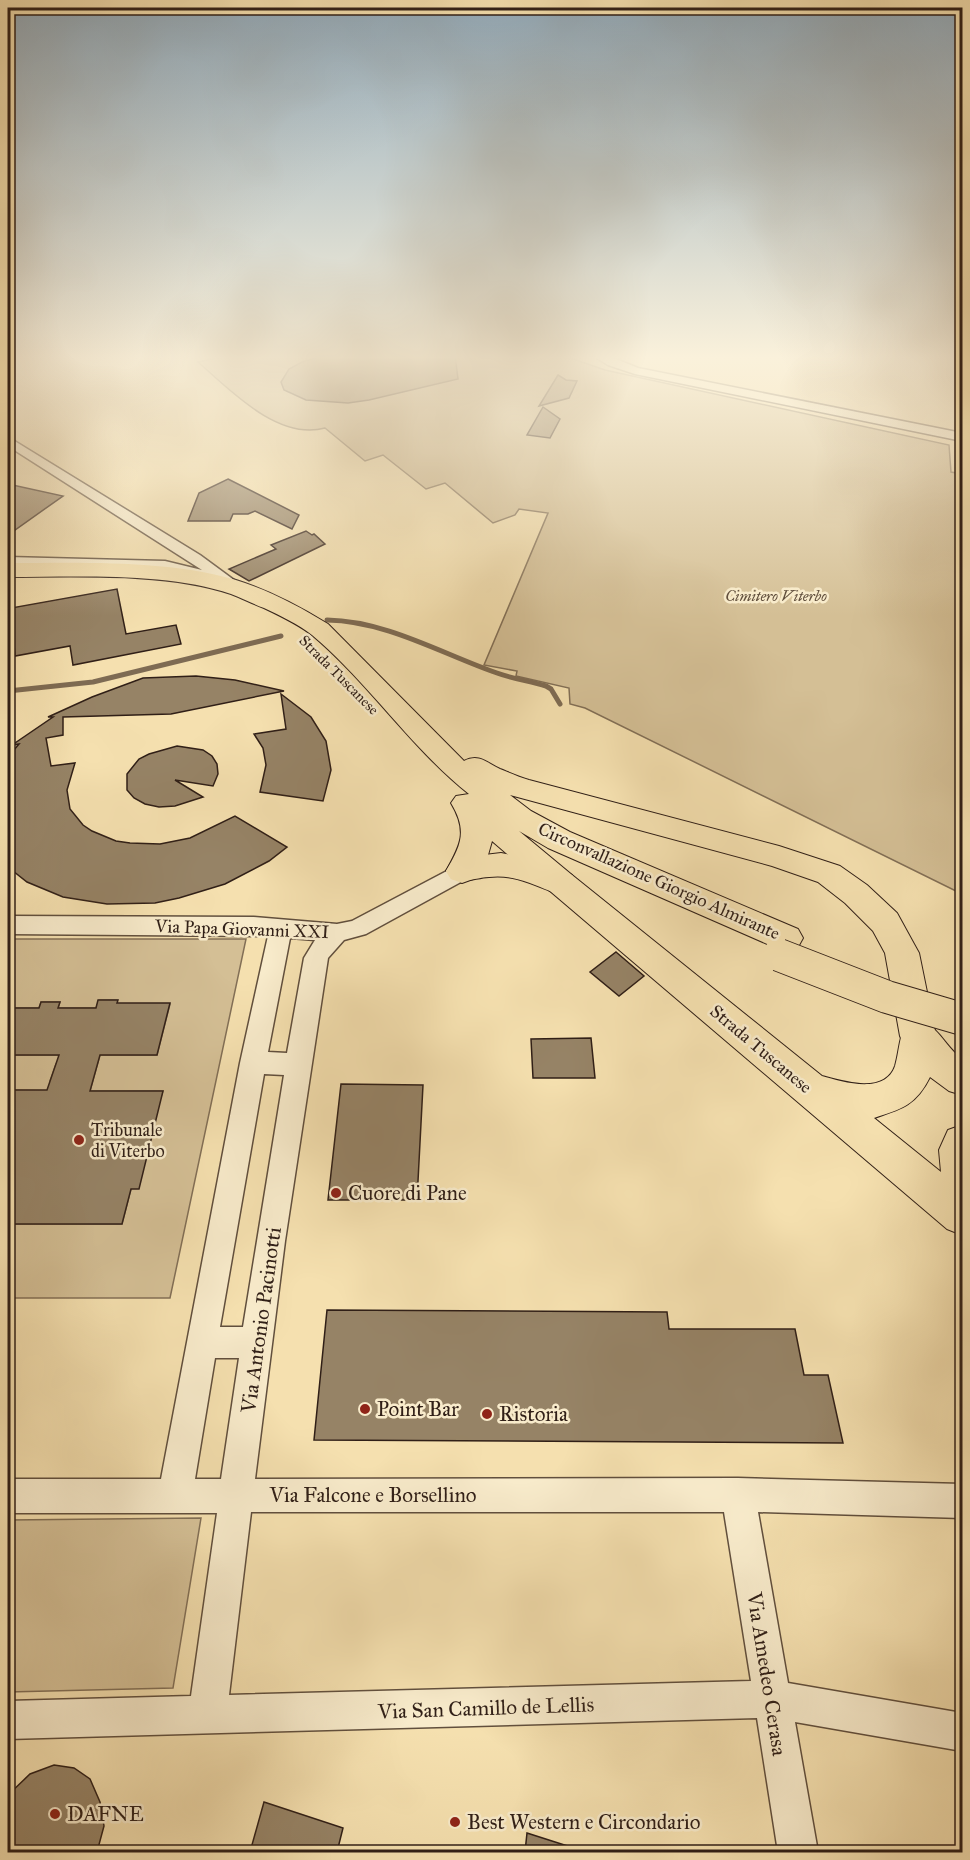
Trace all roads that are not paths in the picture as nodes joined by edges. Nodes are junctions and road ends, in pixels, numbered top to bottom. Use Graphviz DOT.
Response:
graph roads {
  1 [pos="9,442"];
  2 [pos="173,545"];
  3 [pos="8,562"];
  4 [pos="139,565"];
  5 [pos="8,570"];
  6 [pos="8,580"];
  7 [pos="222,581"];
  8 [pos="393,702"];
  9 [pos="482,817"];
  10 [pos="462,871"];
  11 [pos="561,883"];
  12 [pos="8,925"];
  13 [pos="281,929"];
  14 [pos="337,933"];
  15 [pos="782,947"];
  16 [pos="963,997"];
  17 [pos="963,1019"];
  18 [pos="918,1036"];
  19 [pos="253,1063"];
  20 [pos="297,1065"];
  21 [pos="963,1079"];
  22 [pos="810,1089"];
  23 [pos="963,1143"];
  24 [pos="963,1183"];
  25 [pos="963,1215"];
  26 [pos="203,1342"];
  27 [pos="257,1343"];
  28 [pos="175,1495"];
  29 [pos="236,1495"];
  30 [pos="738,1495"];
  31 [pos="8,1496"];
  32 [pos="963,1501"];
  33 [pos="771,1699"];
  34 [pos="207,1716"];
  35 [pos="8,1720"];
  36 [pos="963,1732"];
  37 [pos="798,1852"];
  1 -- 2 [label="street"];
  2 -- 4 [label="street"];
  2 -- 7 [label="street"];
  3 -- 4 [label="street, Strada Tuscanese"];
  4 -- 7 [label="street, Strada Tuscanese"];
  5 -- 7 [label="main road, Strada Tuscanese"];
  6 -- 9 [label="main road, Strada Tuscanese"];
  7 -- 8 [label="main road, Strada Tuscanese"];
  8 -- 15 [label="main road, Circonvallazione Giorgio Almirante"];
  8 -- 18 [label="main road"];
  9 -- 10 [label="main road"];
  9 -- 11 [label="main road, Strada Tuscanese"];
  9 -- 15 [label="main road, Circonvallazione Giorgio Almirante"];
  10 -- 11 [label="main road"];
  10 -- 14 [label="street, Via Papa Giovanni XXI"];
  11 -- 22 [label="main road, Strada Tuscanese"];
  12 -- 13 [label="street, Via Papa Giovanni XXI"];
  13 -- 14 [label="street, Via Papa Giovanni XXI"];
  13 -- 19 [label="street"];
  14 -- 20 [label="street, Via Antonio Pacinotti"];
  15 -- 16 [label="main road, Circonvallazione Giorgio Almirante"];
  15 -- 17 [label="main road, Circonvallazione Giorgio Almirante, bridge"];
  18 -- 21 [label="main road"];
  18 -- 22 [label="main road"];
  19 -- 20 [label="street"];
  19 -- 26 [label="street"];
  20 -- 27 [label="street, Via Antonio Pacinotti"];
  22 -- 25 [label="main road, Strada Tuscanese"];
  23 -- 24 [label="main road"];
  26 -- 27 [label="street"];
  26 -- 28 [label="street"];
  27 -- 29 [label="street, Via Antonio Pacinotti"];
  28 -- 29 [label="street, Via Falcone e Borsellino"];
  28 -- 31 [label="street, Via Falcone e Borsellino"];
  29 -- 30 [label="street, Via Falcone e Borsellino"];
  29 -- 34 [label="street, Via Antonio Pacinotti"];
  30 -- 32 [label="street, Via Falcone e Borsellino"];
  30 -- 33 [label="street, Via Amedeo Cerasa"];
  33 -- 34 [label="street, Via San Camillo de Lellis"];
  33 -- 36 [label="street, Via San Camillo de Lellis"];
  33 -- 37 [label="street, Via Amedeo Cerasa"];
  34 -- 35 [label="street, Via San Camillo de Lellis"];
}
